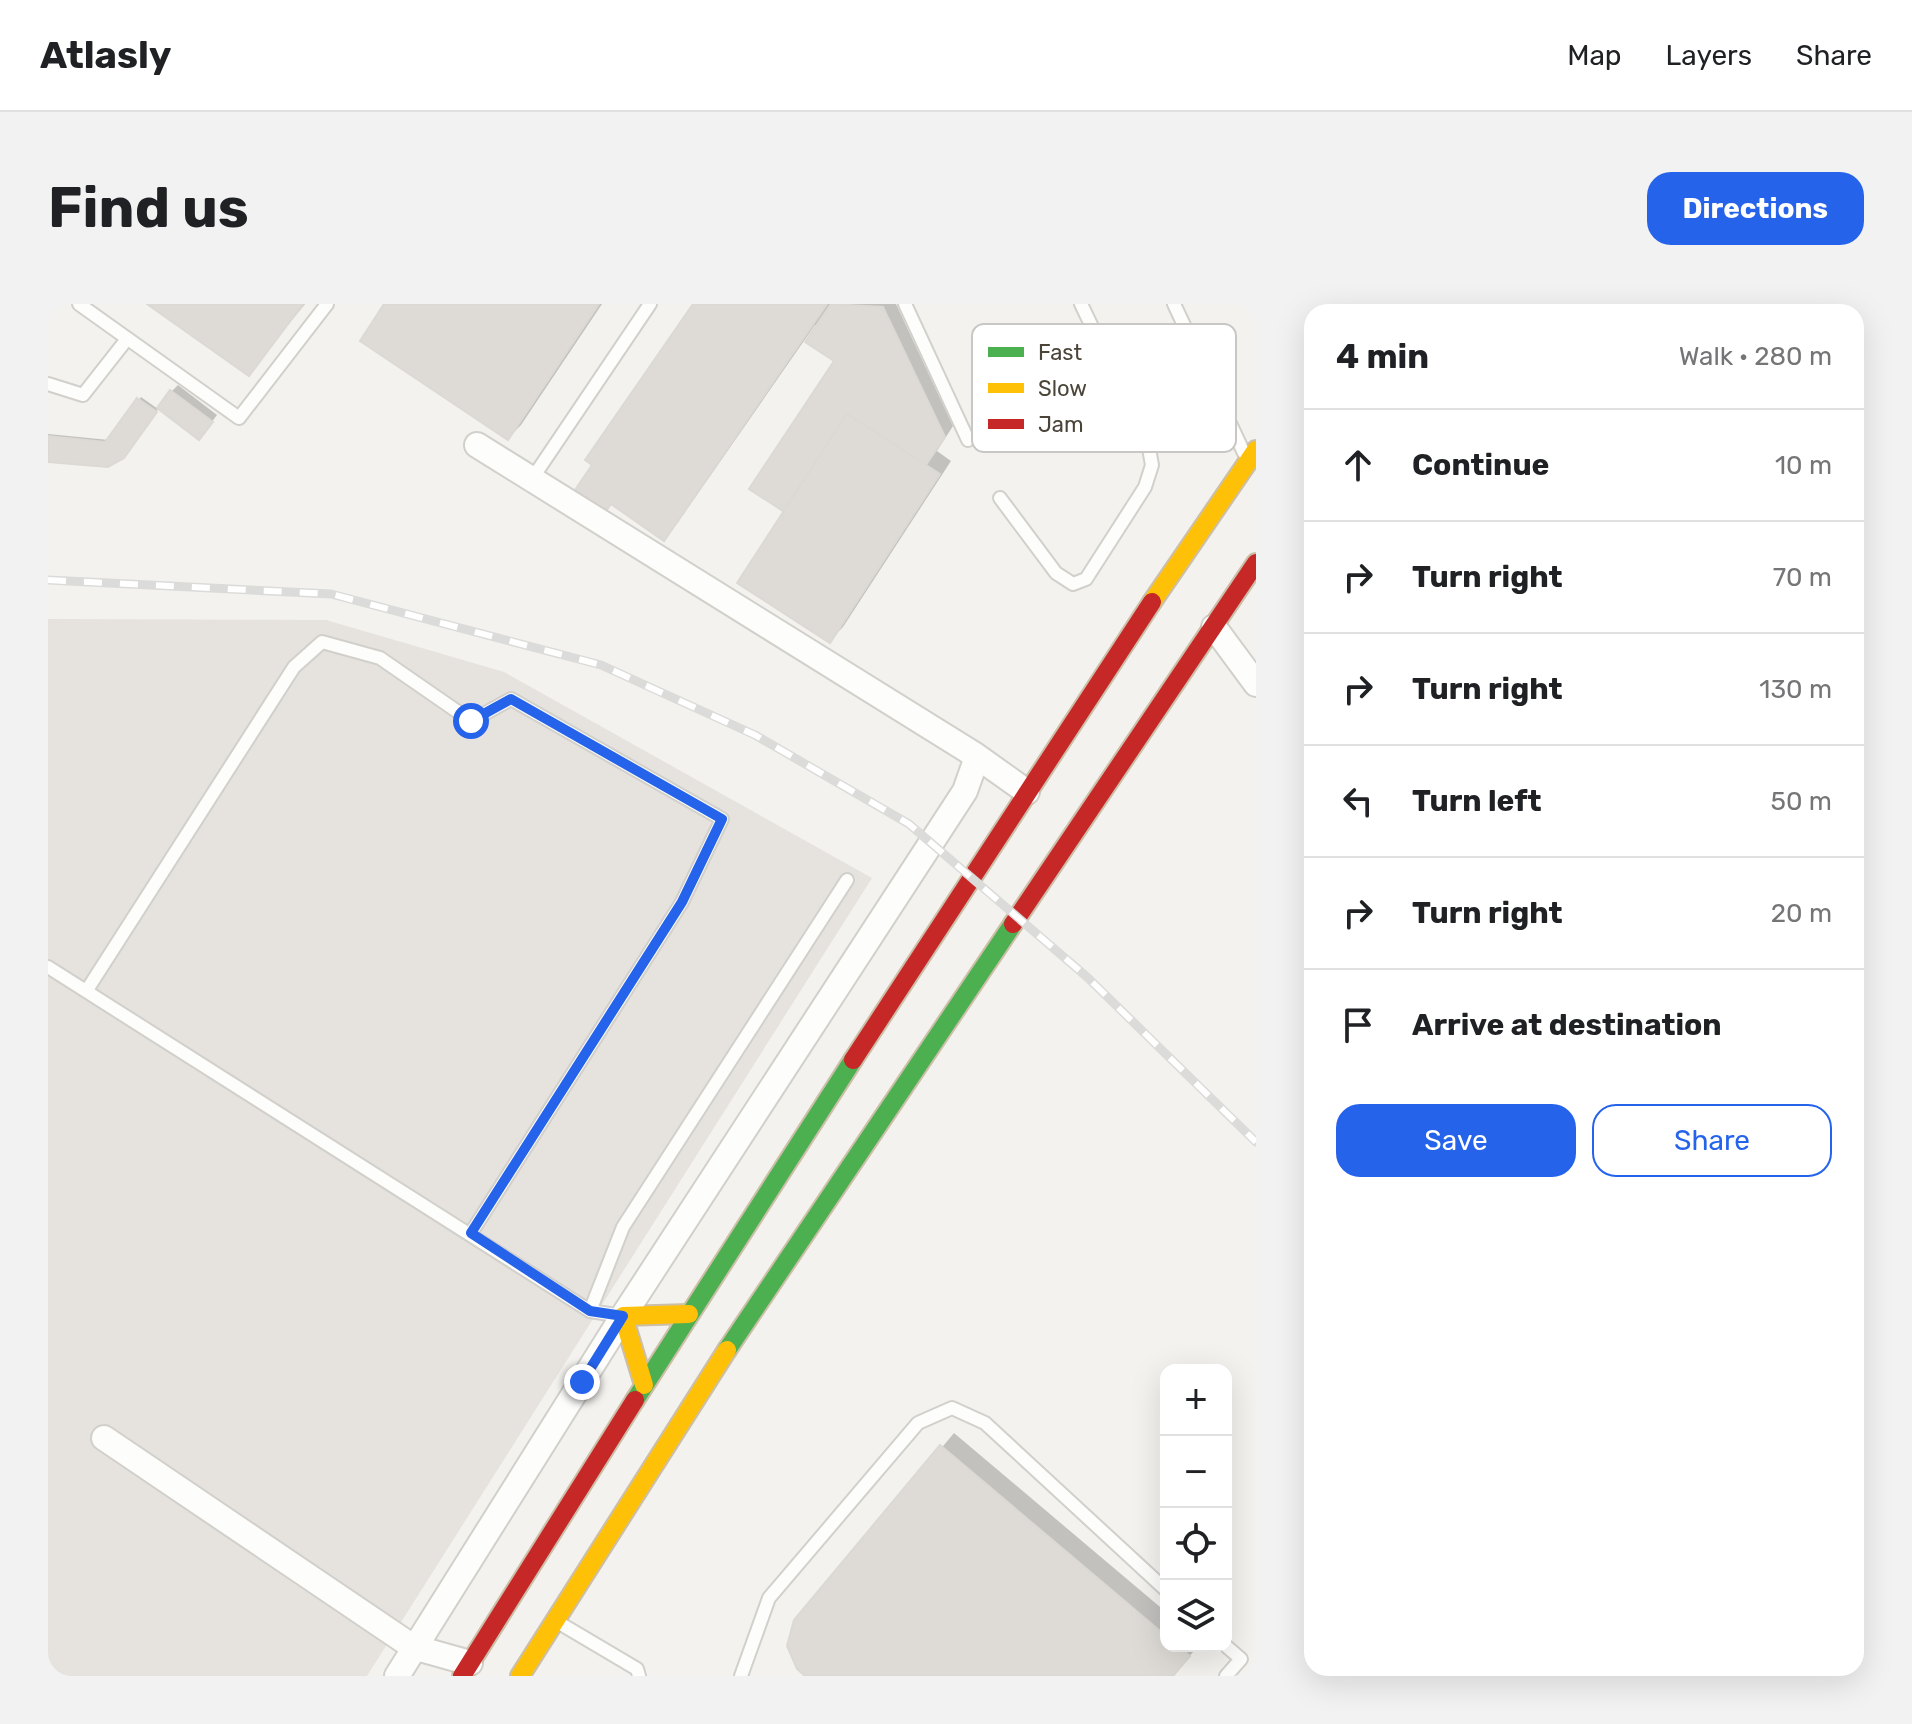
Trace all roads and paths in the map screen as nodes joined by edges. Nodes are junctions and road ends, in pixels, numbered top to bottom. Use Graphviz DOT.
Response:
graph roads {
  1 [pos="79,304"];
  2 [pos="327,304"];
  3 [pos="650,304"];
  4 [pos="905,304"];
  5 [pos="1081,304"];
  6 [pos="1174,304"];
  7 [pos="1091,324"];
  8 [pos="1184,324"];
  9 [pos="127,339"];
  10 [pos="48,384"];
  11 [pos="1236,425"];
  12 [pos="968,440"];
  13 [pos="477,445"];
  14 [pos="1150,452"];
  15 [pos="1252,456"];
  16 [pos="532,479"];
  17 [pos="1000,498"];
  18 [pos="1256,563"];
  19 [pos="1251,577"];
  20 [pos="1214,627"];
  21 [pos="1256,684"];
  22 [pos="977,757"];
  23 [pos="1027,792"];
  24 [pos="847,880"];
  25 [pos="48,967"];
  26 [pos="87,990"];
  27 [pos="471,1233"];
  28 [pos="590,1311"];
  29 [pos="689,1314"];
  30 [pos="623,1316"];
  31 [pos="644,1385"];
  32 [pos="104,1438"];
  33 [pos="1160,1584"];
  34 [pos="555,1620"];
  35 [pos="413,1647"];
  36 [pos="1232,1651"];
  37 [pos="466,1669"];
  38 [pos="397,1676"];
  39 [pos="520,1676"];
  40 [pos="639,1676"];
  41 [pos="741,1676"];
  42 [pos="1226,1676"];
  1 -- 9 [label="lane"];
  2 -- 9 [label="lane"];
  3 -- 16 [label="lane"];
  4 -- 12 [label="lane"];
  5 -- 7 [label="lane"];
  6 -- 8 [label="lane"];
  9 -- 10 [label="lane"];
  11 -- 15 [label="lane"];
  13 -- 16 [label="street"];
  14 -- 17 [label="lane"];
  15 -- 23 [label="highway"];
  16 -- 22 [label="street"];
  18 -- 19 [label="highway"];
  19 -- 20 [label="highway"];
  20 -- 21 [label="street"];
  20 -- 34 [label="highway"];
  22 -- 23 [label="street"];
  22 -- 30 [label="street"];
  23 -- 29 [label="highway"];
  24 -- 28 [label="lane"];
  25 -- 26 [label="lane"];
  26 -- 27 [label="lane"];
  26 -- 27 [label="lane"];
  27 -- 28 [label="lane"];
  28 -- 30 [label="lane"];
  29 -- 30 [label="highway"];
  29 -- 31 [label="highway"];
  30 -- 31 [label="highway"];
  30 -- 35 [label="street"];
  31 -- 37 [label="highway"];
  32 -- 35 [label="street"];
  33 -- 41 [label="lane"];
  34 -- 39 [label="highway"];
  34 -- 40 [label="lane"];
  35 -- 37 [label="street"];
  35 -- 38 [label="street"];
  36 -- 42 [label="lane"];
}
